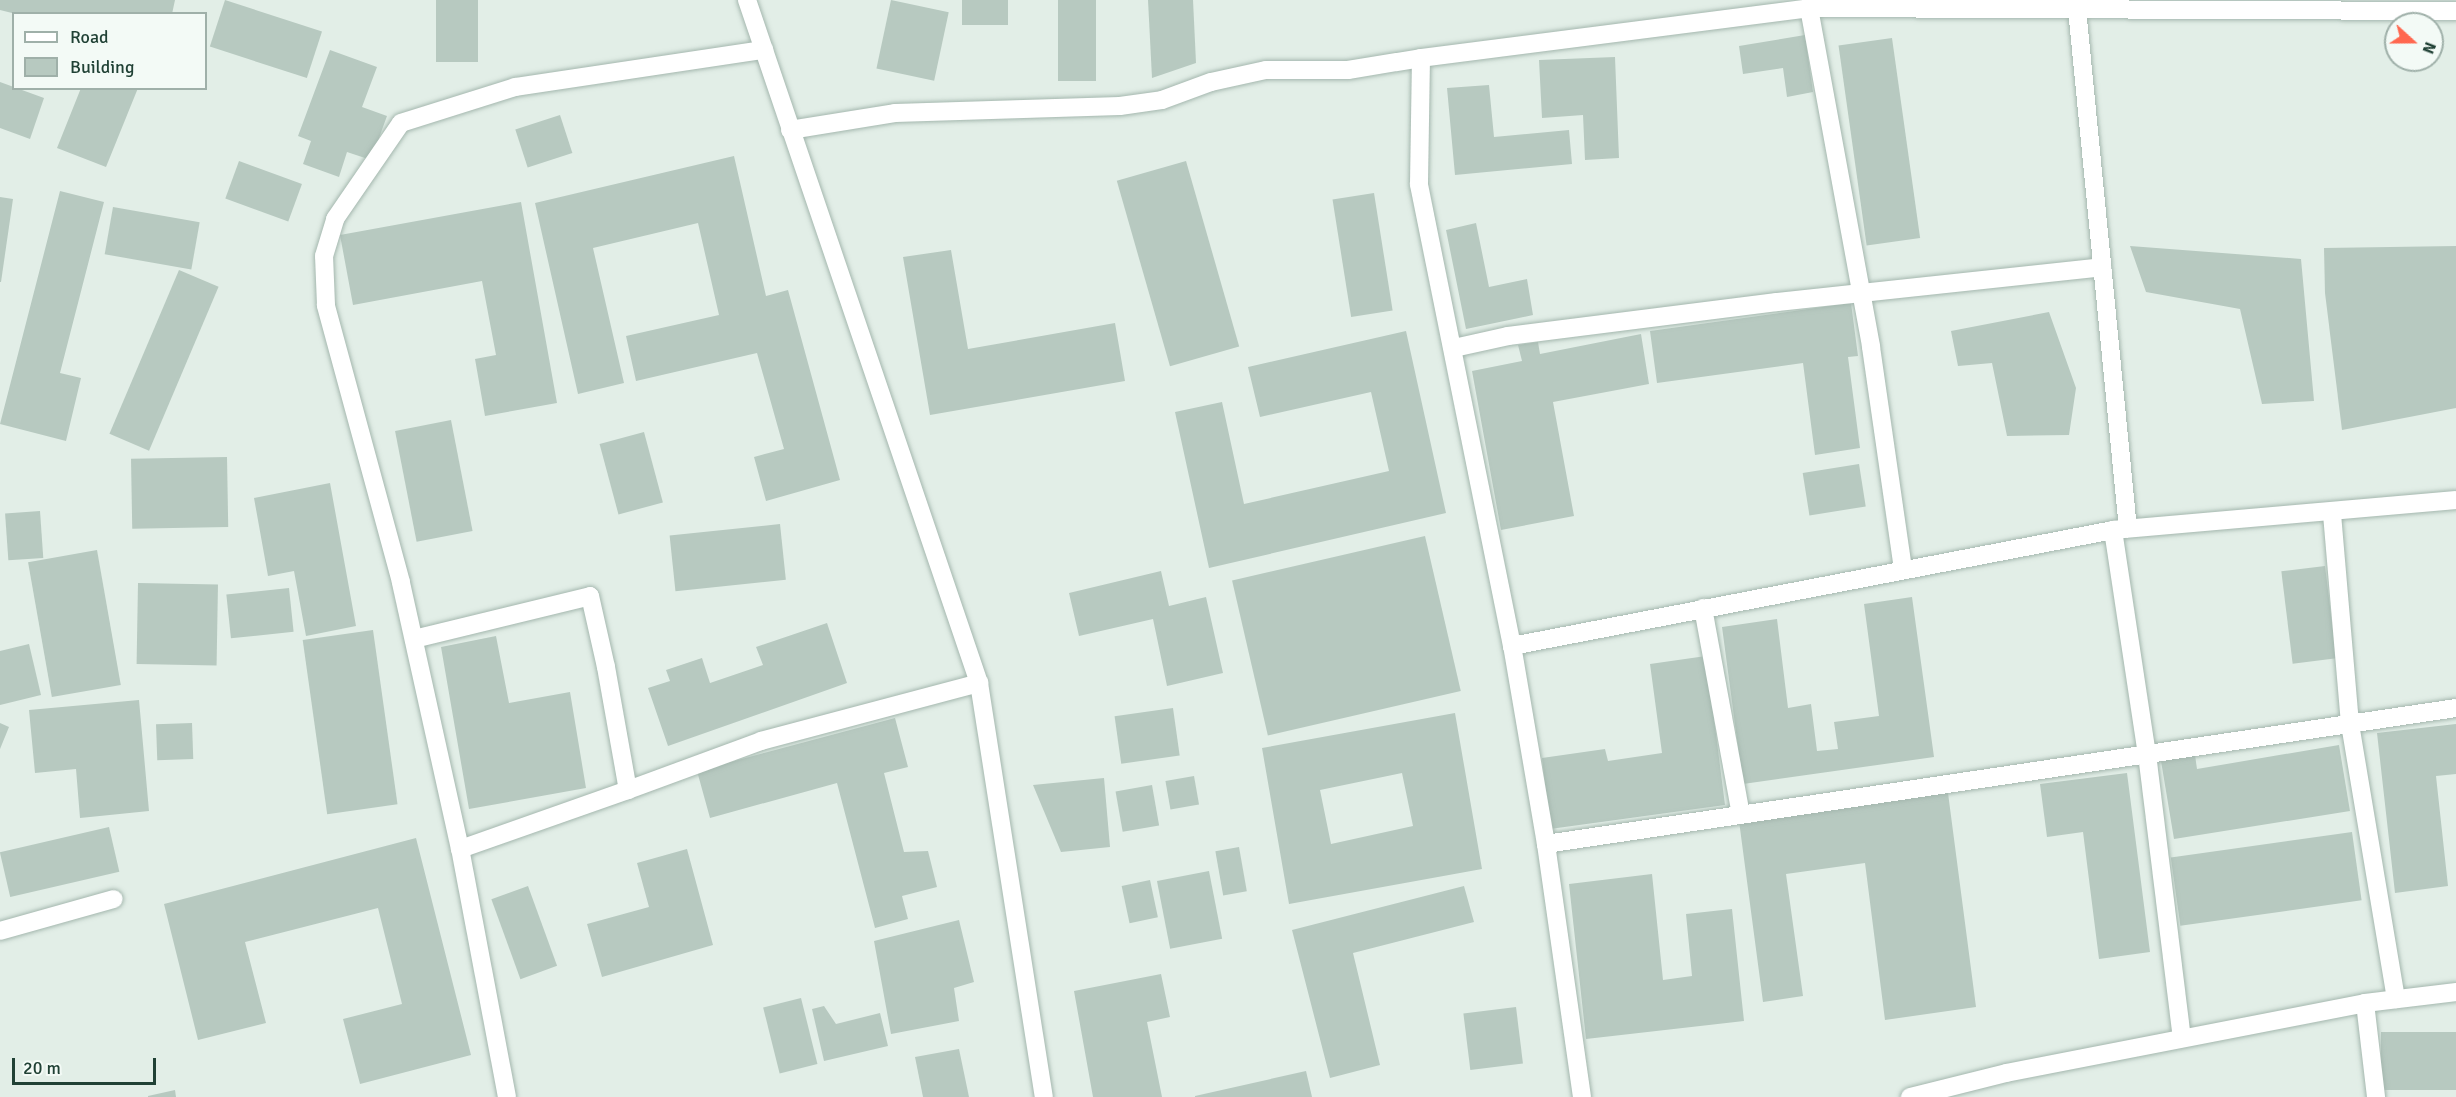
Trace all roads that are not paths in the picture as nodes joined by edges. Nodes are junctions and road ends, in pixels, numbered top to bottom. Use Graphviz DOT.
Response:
graph roads {
  1 [pos="747,0"];
  2 [pos="1810,4"];
  3 [pos="2077,9"];
  4 [pos="2456,11"];
  5 [pos="764,50"];
  6 [pos="1421,58"];
  7 [pos="790,130"];
  8 [pos="2102,267"];
  9 [pos="1862,293"];
  10 [pos="1454,348"];
  11 [pos="2456,500"];
  12 [pos="2332,513"];
  13 [pos="2120,529"];
  14 [pos="1903,569"];
  15 [pos="1703,608"];
  16 [pos="414,639"];
  17 [pos="1512,646"];
  18 [pos="979,683"];
  19 [pos="2456,708"];
  20 [pos="2350,724"];
  21 [pos="2147,754"];
  22 [pos="628,790"];
  23 [pos="1741,815"];
  24 [pos="1546,844"];
  25 [pos="460,849"];
  26 [pos="114,899"];
  27 [pos="0,931"];
  28 [pos="2456,992"];
  29 [pos="2396,999"];
  30 [pos="2365,1003"];
  31 [pos="2182,1038"];
  32 [pos="507,1097"];
  33 [pos="1044,1097"];
  34 [pos="1582,1097"];
  35 [pos="1910,1097"];
  36 [pos="2376,1097"];
  1 -- 5 [label="street"];
  2 -- 3 [label="street"];
  2 -- 6 [label="street"];
  2 -- 9 [label="street"];
  3 -- 4 [label="street"];
  3 -- 8 [label="street"];
  5 -- 7 [label="street"];
  5 -- 16 [label="street"];
  6 -- 7 [label="street"];
  6 -- 10 [label="street"];
  7 -- 18 [label="street"];
  8 -- 9 [label="street"];
  8 -- 13 [label="street"];
  9 -- 10 [label="street"];
  9 -- 14 [label="street"];
  10 -- 17 [label="street"];
  11 -- 12 [label="street"];
  12 -- 13 [label="street"];
  12 -- 20 [label="street"];
  13 -- 14 [label="street"];
  13 -- 21 [label="street"];
  14 -- 15 [label="street"];
  15 -- 17 [label="street"];
  15 -- 23 [label="street"];
  16 -- 22 [label="street"];
  16 -- 25 [label="street"];
  17 -- 24 [label="street"];
  18 -- 22 [label="street"];
  18 -- 33 [label="street"];
  19 -- 20 [label="street"];
  20 -- 21 [label="street"];
  20 -- 29 [label="street"];
  21 -- 23 [label="street"];
  21 -- 31 [label="street"];
  22 -- 25 [label="street"];
  23 -- 24 [label="street"];
  24 -- 34 [label="street"];
  25 -- 32 [label="street"];
  26 -- 27 [label="street"];
  28 -- 29 [label="street"];
  29 -- 30 [label="street"];
  30 -- 31 [label="street"];
  30 -- 36 [label="street"];
  31 -- 35 [label="street"];
}
